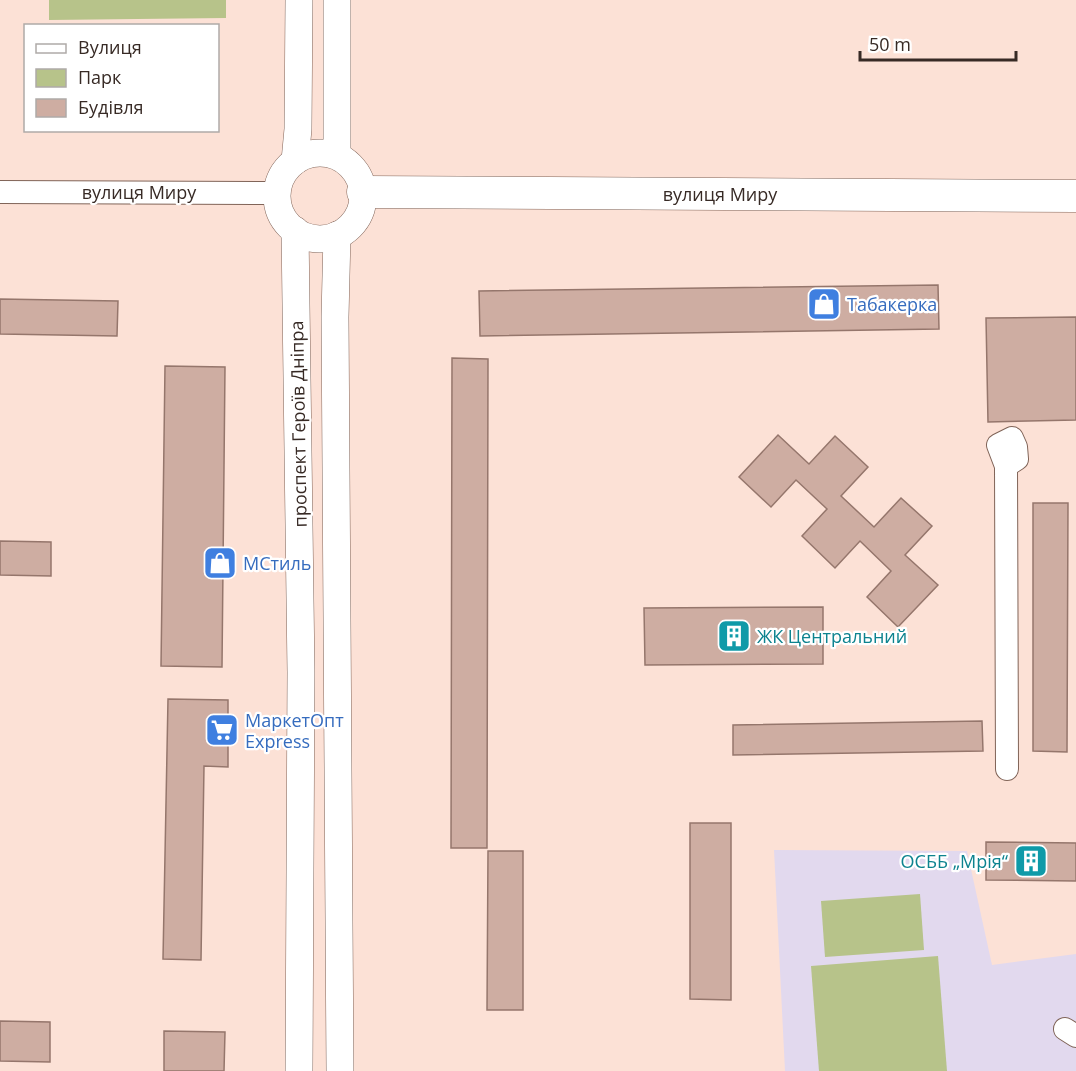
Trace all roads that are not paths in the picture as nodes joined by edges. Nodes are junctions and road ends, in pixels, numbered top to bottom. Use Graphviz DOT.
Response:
graph roads {
  1 [pos="299,0"];
  2 [pos="337,0"];
  3 [pos="337,155"];
  4 [pos="295,161"];
  5 [pos="0,192"];
  6 [pos="363,192"];
  7 [pos="277,193"];
  8 [pos="1076,196"];
  9 [pos="295,230"];
  10 [pos="337,235"];
  11 [pos="1006,466"];
  12 [pos="1007,769"];
  13 [pos="300,905"];
  14 [pos="339,907"];
  15 [pos="299,1071"];
  16 [pos="340,1071"];
  1 -- 4 [label="street"];
  2 -- 3 [label="street"];
  3 -- 4 [label="street"];
  3 -- 6 [label="street"];
  4 -- 7 [label="street"];
  5 -- 7 [label="street, вулиця Миру"];
  6 -- 8 [label="main road, вулиця Миру"];
  6 -- 10 [label="street"];
  7 -- 9 [label="street"];
  9 -- 10 [label="street"];
  9 -- 13 [label="street, проспект Героїв Дніпра"];
  10 -- 14 [label="street, проспект Героїв Дніпра"];
  11 -- 12 [label="street"];
  13 -- 14 [label="street"];
  13 -- 15 [label="street, проспект Героїв Дніпра"];
  14 -- 16 [label="street, проспект Героїв Дніпра"];
}
